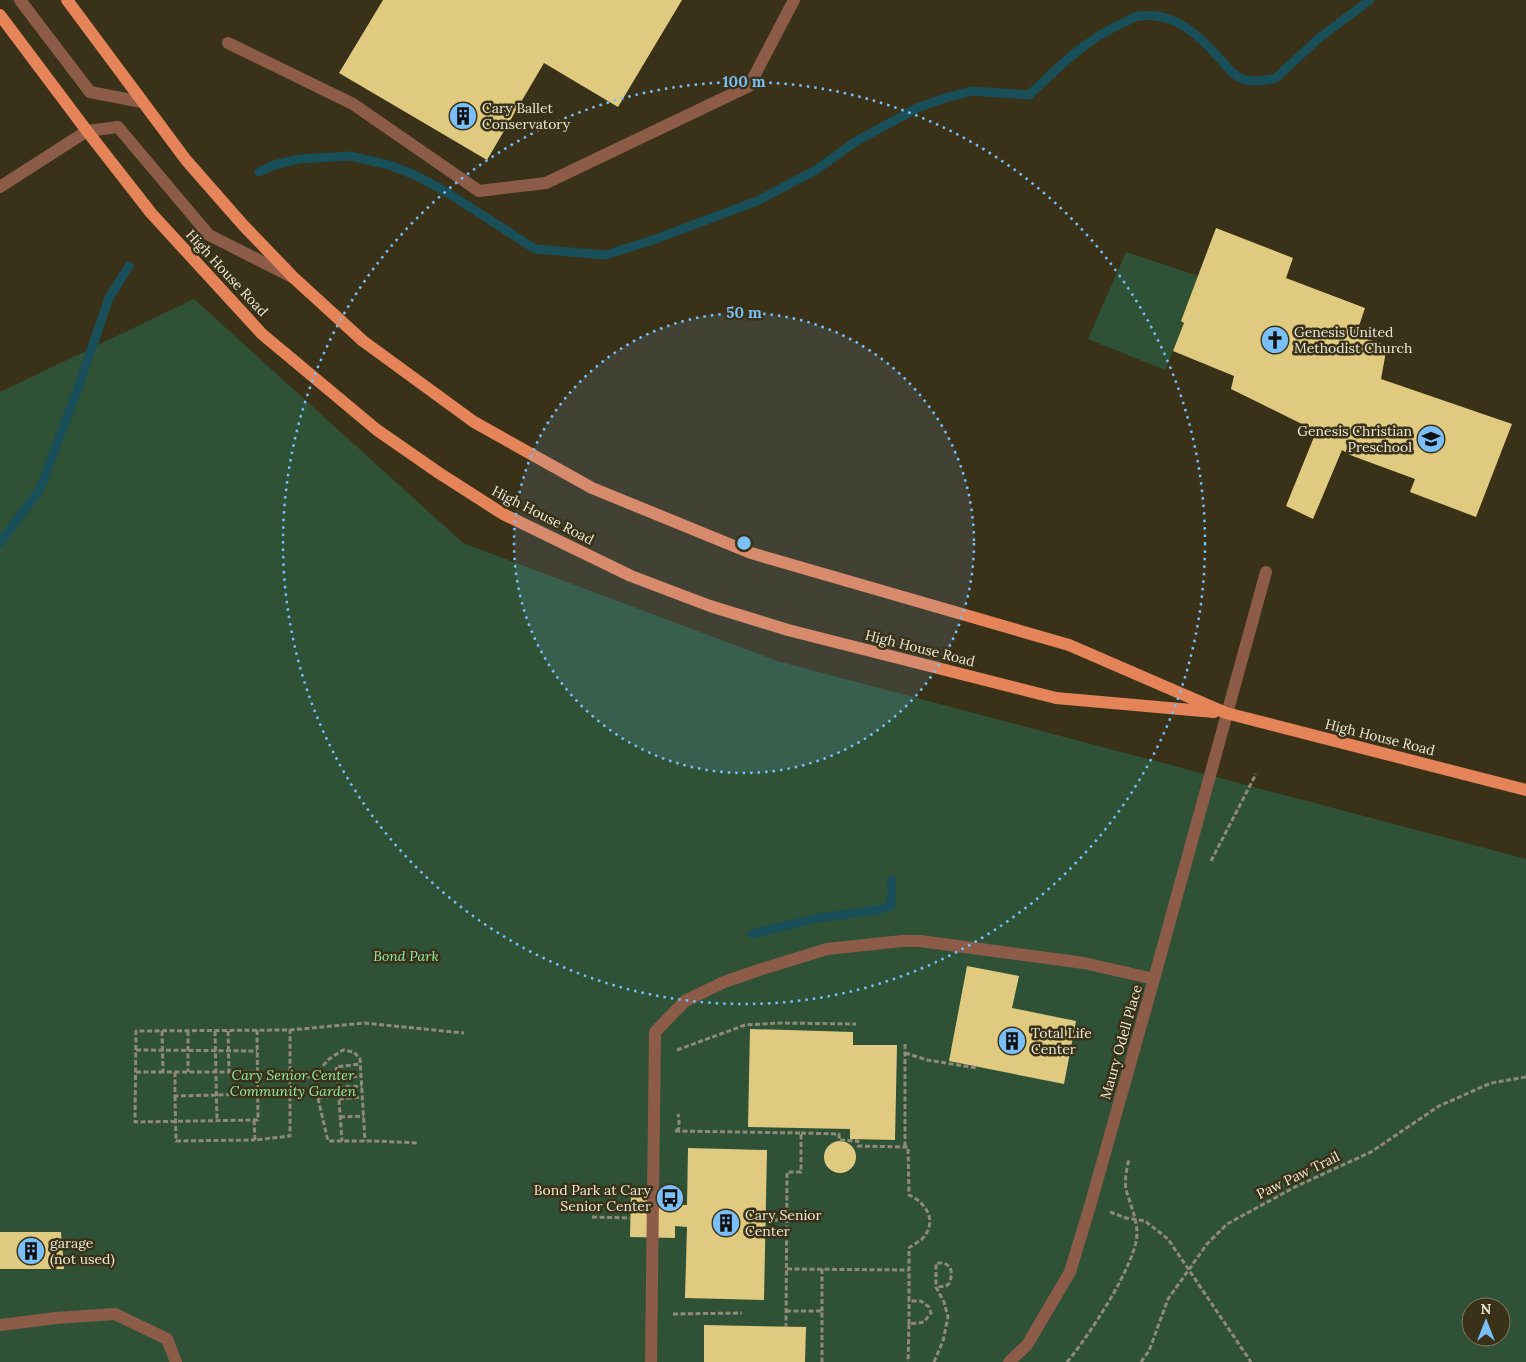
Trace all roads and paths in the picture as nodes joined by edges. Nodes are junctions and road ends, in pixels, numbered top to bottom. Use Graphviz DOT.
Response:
graph roads {
  1 [pos="20,0"];
  2 [pos="66,0"];
  3 [pos="794,0"];
  4 [pos="0,15"];
  5 [pos="228,43"];
  6 [pos="142,102"];
  7 [pos="87,131"];
  8 [pos="0,187"];
  9 [pos="294,278"];
  10 [pos="1266,572"];
  11 [pos="1226,713"];
  12 [pos="1256,774"];
  13 [pos="1526,790"];
  14 [pos="1208,868"];
  15 [pos="1154,979"];
  16 [pos="856,1024"];
  17 [pos="162,1030"];
  18 [pos="188,1030"];
  19 [pos="215,1030"];
  20 [pos="228,1030"];
  21 [pos="257,1030"];
  22 [pos="290,1030"];
  23 [pos="464,1033"];
  24 [pos="905,1044"];
  25 [pos="136,1050"];
  26 [pos="163,1050"];
  27 [pos="188,1050"];
  28 [pos="215,1050"];
  29 [pos="228,1050"];
  30 [pos="257,1051"];
  31 [pos="671,1052"];
  32 [pos="905,1053"];
  33 [pos="360,1064"];
  34 [pos="978,1067"];
  35 [pos="136,1072"];
  36 [pos="163,1072"];
  37 [pos="176,1072"];
  38 [pos="188,1072"];
  39 [pos="216,1072"];
  40 [pos="229,1072"];
  41 [pos="257,1072"];
  42 [pos="337,1072"];
  43 [pos="290,1076"];
  44 [pos="313,1076"];
  45 [pos="361,1076"];
  46 [pos="1526,1077"];
  47 [pos="337,1078"];
  48 [pos="362,1086"];
  49 [pos="338,1087"];
  50 [pos="258,1094"];
  51 [pos="176,1096"];
  52 [pos="216,1096"];
  53 [pos="362,1097"];
  54 [pos="318,1098"];
  55 [pos="339,1098"];
  56 [pos="676,1110"];
  57 [pos="364,1116"];
  58 [pos="340,1117"];
  59 [pos="254,1120"];
  60 [pos="217,1121"];
  61 [pos="176,1122"];
  62 [pos="675,1131"];
  63 [pos="801,1133"];
  64 [pos="675,1139"];
  65 [pos="255,1140"];
  66 [pos="342,1142"];
  67 [pos="365,1142"];
  68 [pos="418,1143"];
  69 [pos="905,1146"];
  70 [pos="1130,1154"];
  71 [pos="1090,1206"];
  72 [pos="592,1217"];
  73 [pos="630,1218"];
  74 [pos="1136,1219"];
  75 [pos="766,1220"];
  76 [pos="786,1220"];
  77 [pos="786,1269"];
  78 [pos="822,1269"];
  79 [pos="909,1270"];
  80 [pos="1190,1270"];
  81 [pos="936,1287"];
  82 [pos="909,1302"];
  83 [pos="786,1311"];
  84 [pos="822,1311"];
  85 [pos="742,1313"];
  86 [pos="670,1314"];
  87 [pos="909,1324"];
  88 [pos="0,1325"];
  89 [pos="786,1327"];
  90 [pos="176,1362"];
  91 [pos="651,1362"];
  92 [pos="822,1362"];
  93 [pos="908,1362"];
  94 [pos="934,1362"];
  95 [pos="1009,1362"];
  96 [pos="1068,1362"];
  97 [pos="1142,1362"];
  98 [pos="1251,1362"];
  1 -- 6 [label="street"];
  2 -- 6 [label="main road, High House Road"];
  3 -- 5 [label="street"];
  4 -- 7 [label="main road, High House Road"];
  6 -- 9 [label="main road, High House Road"];
  7 -- 8 [label="street"];
  7 -- 9 [label="street"];
  7 -- 11 [label="main road, High House Road"];
  9 -- 11 [label="main road, High House Road"];
  10 -- 11 [label="street, Maury Odell Place"];
  11 -- 13 [label="main road, High House Road"];
  11 -- 15 [label="street, Maury Odell Place"];
  12 -- 14 [label="path"];
  15 -- 71 [label="street, Maury Odell Place"];
  15 -- 91 [label="street"];
  16 -- 31 [label="path"];
  17 -- 18 [label="path"];
  17 -- 25 [label="path"];
  17 -- 26 [label="path"];
  18 -- 19 [label="path"];
  18 -- 27 [label="path"];
  19 -- 20 [label="path"];
  19 -- 28 [label="path"];
  20 -- 21 [label="path"];
  20 -- 29 [label="path"];
  21 -- 22 [label="path"];
  21 -- 30 [label="path"];
  22 -- 23 [label="path"];
  22 -- 43 [label="path"];
  24 -- 32 [label="path"];
  25 -- 26 [label="path"];
  25 -- 35 [label="path"];
  26 -- 27 [label="path"];
  26 -- 36 [label="path"];
  27 -- 28 [label="path"];
  27 -- 38 [label="path"];
  28 -- 29 [label="path"];
  28 -- 39 [label="path"];
  29 -- 30 [label="path"];
  29 -- 40 [label="path"];
  30 -- 41 [label="path"];
  32 -- 34 [label="path"];
  32 -- 69 [label="path"];
  33 -- 42 [label="path"];
  33 -- 44 [label="path"];
  33 -- 45 [label="path"];
  35 -- 36 [label="path"];
  35 -- 61 [label="path"];
  36 -- 37 [label="path"];
  37 -- 38 [label="path"];
  37 -- 51 [label="path"];
  38 -- 39 [label="path"];
  39 -- 40 [label="path"];
  39 -- 52 [label="path"];
  40 -- 41 [label="path"];
  41 -- 50 [label="path"];
  42 -- 44 [label="path"];
  42 -- 47 [label="path"];
  43 -- 44 [label="path"];
  43 -- 65 [label="path"];
  44 -- 54 [label="path"];
  45 -- 47 [label="path"];
  45 -- 48 [label="path"];
  46 -- 80 [label="path, Paw Paw Trail"];
  47 -- 49 [label="path"];
  48 -- 49 [label="path"];
  48 -- 53 [label="path"];
  49 -- 55 [label="path"];
  50 -- 52 [label="path"];
  50 -- 59 [label="path"];
  51 -- 52 [label="path"];
  51 -- 61 [label="path"];
  52 -- 60 [label="path"];
  53 -- 55 [label="path"];
  53 -- 57 [label="path"];
  54 -- 55 [label="path"];
  54 -- 66 [label="path"];
  55 -- 58 [label="path"];
  56 -- 62 [label="path"];
  57 -- 58 [label="path"];
  57 -- 67 [label="path"];
  58 -- 66 [label="path"];
  59 -- 60 [label="path"];
  59 -- 65 [label="path"];
  60 -- 61 [label="path"];
  61 -- 65 [label="path"];
  62 -- 63 [label="path"];
  62 -- 64 [label="path"];
  63 -- 69 [label="path"];
  63 -- 76 [label="path"];
  66 -- 67 [label="path"];
  67 -- 68 [label="path"];
  69 -- 79 [label="path"];
  70 -- 74 [label="path"];
  71 -- 74 [label="path"];
  71 -- 95 [label="street, Maury Odell Place"];
  72 -- 73 [label="path"];
  74 -- 80 [label="path"];
  74 -- 96 [label="path"];
  75 -- 76 [label="path"];
  76 -- 77 [label="path"];
  77 -- 78 [label="path"];
  77 -- 83 [label="path"];
  78 -- 79 [label="path"];
  78 -- 84 [label="path"];
  79 -- 82 [label="path"];
  80 -- 97 [label="path, Paw Paw Trail"];
  80 -- 98 [label="path"];
  81 -- 81 [label="path"];
  81 -- 94 [label="path"];
  82 -- 87 [label="path"];
  82 -- 87 [label="path"];
  83 -- 84 [label="path"];
  83 -- 89 [label="path"];
  84 -- 92 [label="path"];
  85 -- 86 [label="path"];
  87 -- 93 [label="path"];
  88 -- 90 [label="street"];
}
